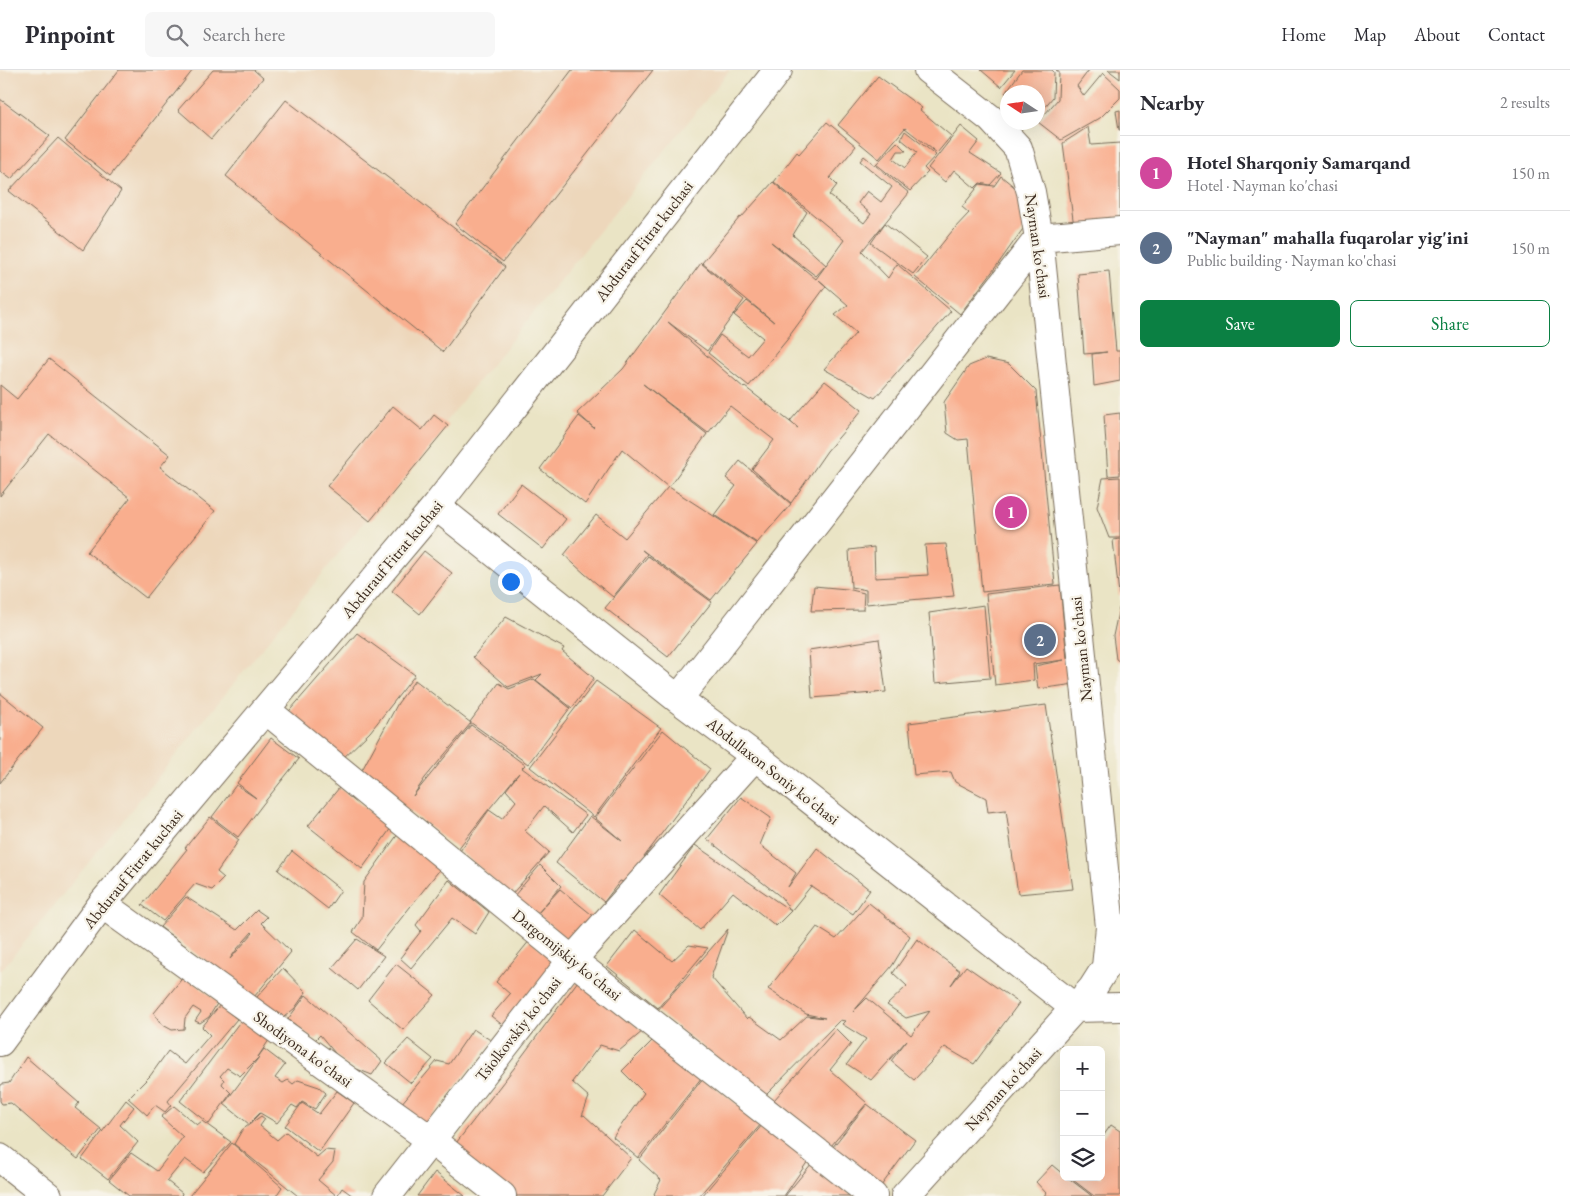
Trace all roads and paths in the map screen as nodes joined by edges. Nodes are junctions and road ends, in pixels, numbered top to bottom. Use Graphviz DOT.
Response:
graph roads {
  1 [pos="778,70"];
  2 [pos="928,70"];
  3 [pos="1120,232"];
  4 [pos="1039,238"];
  5 [pos="436,506"];
  6 [pos="678,699"];
  7 [pos="266,710"];
  8 [pos="755,756"];
  9 [pos="102,904"];
  10 [pos="572,960"];
  11 [pos="1120,1007"];
  12 [pos="1075,1008"];
  13 [pos="0,1042"];
  14 [pos="431,1140"];
  15 [pos="0,1158"];
  16 [pos="48,1196"];
  17 [pos="387,1196"];
  18 [pos="502,1196"];
  19 [pos="873,1196"];
  20 [pos="906,1196"];
  1 -- 5 [label="street, Abdurauf Fitrat kuchasi"];
  2 -- 4 [label="street, Nayman ko'chasi"];
  3 -- 4 [label="street"];
  4 -- 6 [label="street"];
  4 -- 12 [label="street, Nayman ko'chasi"];
  5 -- 6 [label="street, Abdullaxon Soniy ko'chasi"];
  5 -- 7 [label="street, Abdurauf Fitrat kuchasi"];
  6 -- 8 [label="street, Abdullaxon Soniy ko'chasi"];
  7 -- 9 [label="street, Abdurauf Fitrat kuchasi"];
  7 -- 10 [label="street, Dargomijskiy ko'chasi"];
  8 -- 10 [label="street, Tsiolkovskiy ko'chasi"];
  8 -- 12 [label="street, Abdullaxon Soniy ko'chasi"];
  9 -- 13 [label="street, Abdurauf Fitrat kuchasi"];
  9 -- 14 [label="street, Shodiyona ko'chasi"];
  10 -- 14 [label="street, Tsiolkovskiy ko'chasi"];
  10 -- 19 [label="street, Dargomijskiy ko'chasi"];
  11 -- 12 [label="street"];
  12 -- 20 [label="street, Nayman ko'chasi"];
  14 -- 17 [label="street, Tsiolkovskiy ko'chasi"];
  14 -- 18 [label="street, Shodiyona ko'chasi"];
  15 -- 16 [label="street"];
}
